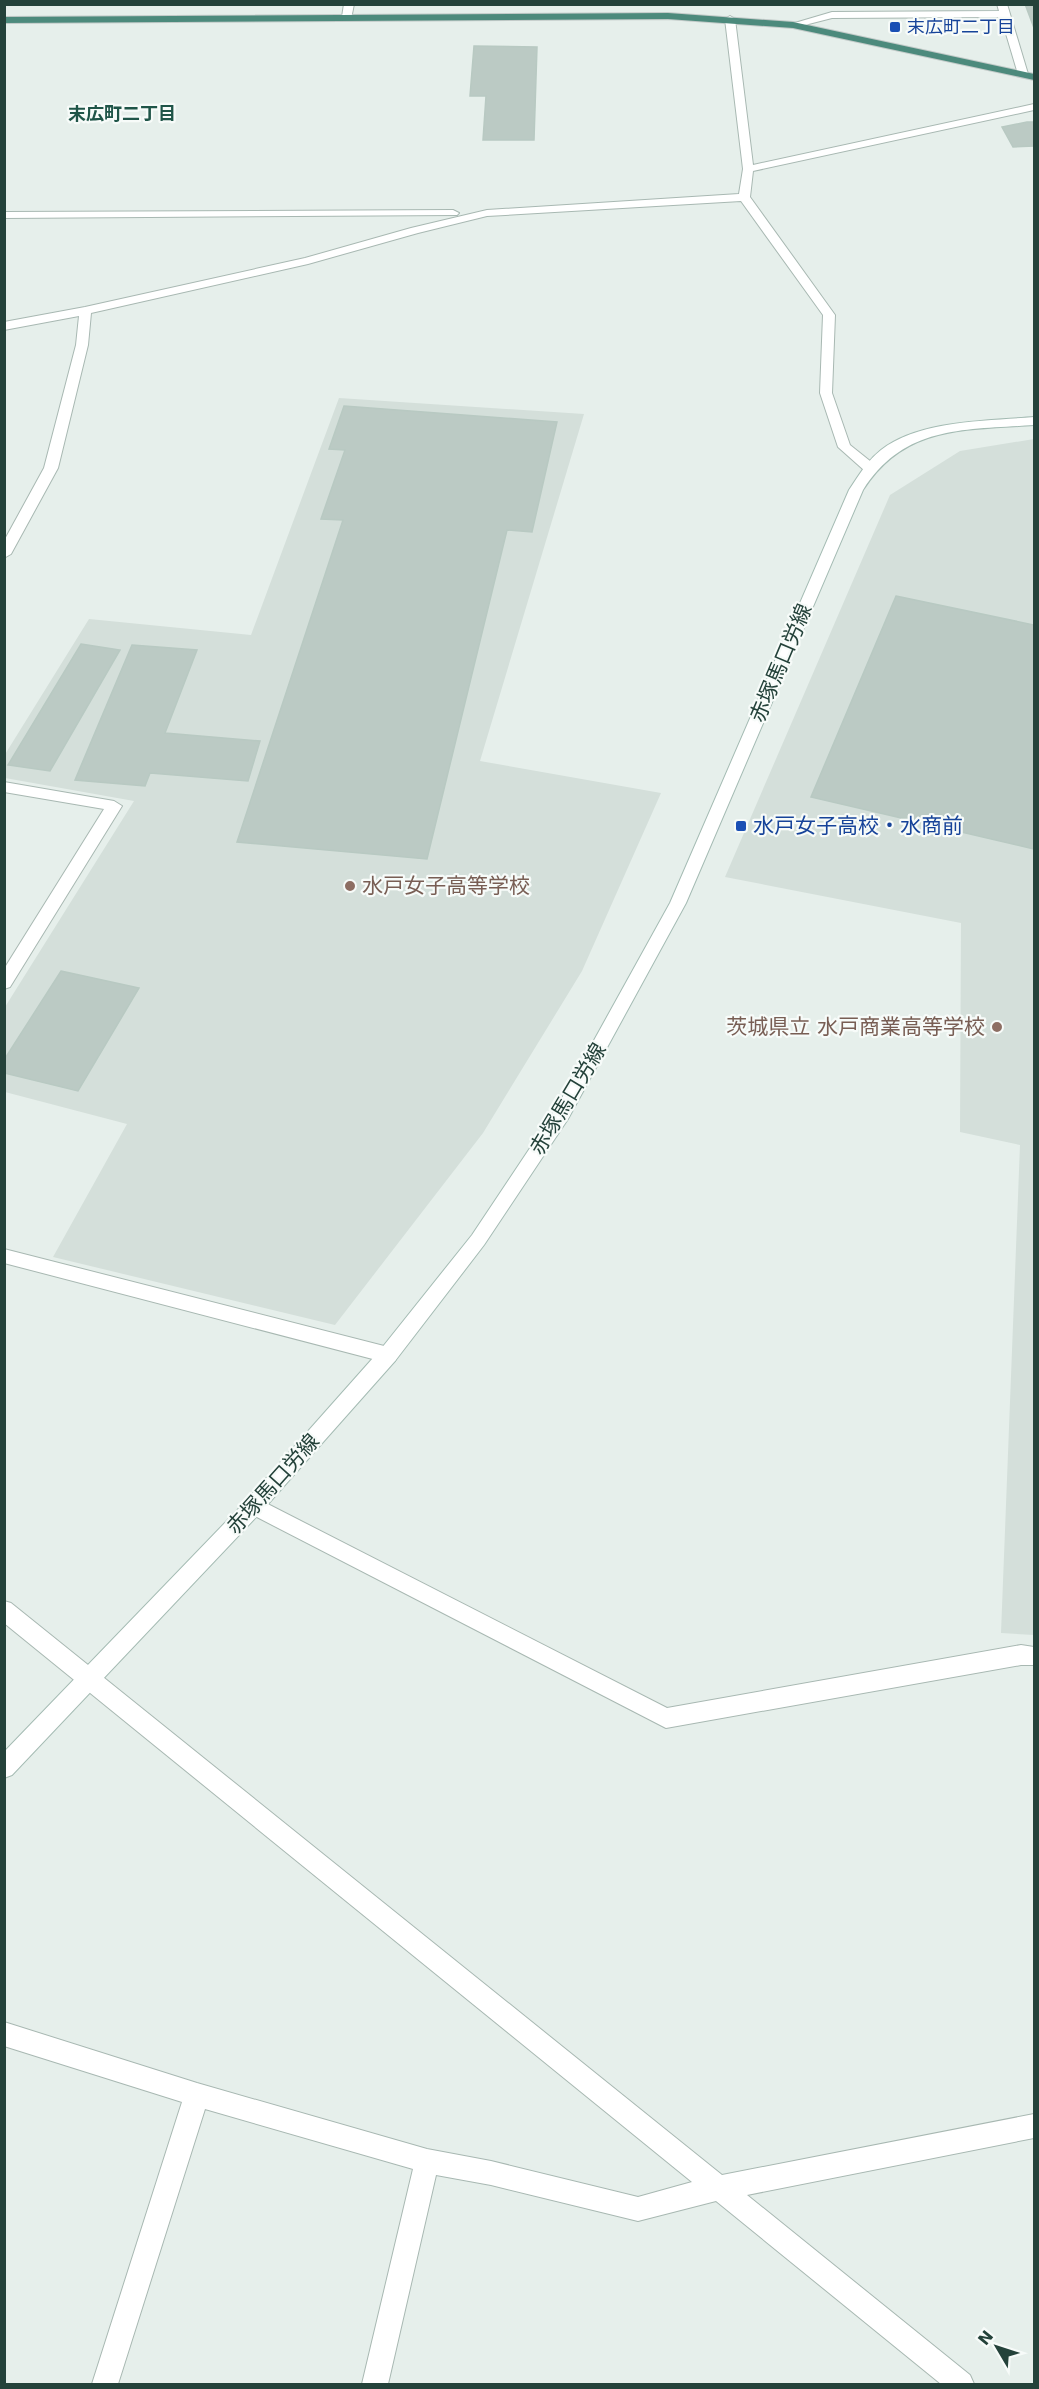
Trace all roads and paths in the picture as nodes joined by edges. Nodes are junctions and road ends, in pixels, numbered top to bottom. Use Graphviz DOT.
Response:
graph roads {
  1 [pos="349,4"];
  2 [pos="1003,9"];
  3 [pos="347,17"];
  4 [pos="730,19"];
  5 [pos="4,20"];
  6 [pos="793,25"];
  7 [pos="1023,74"];
  8 [pos="1035,77"];
  9 [pos="1035,107"];
  10 [pos="748,169"];
  11 [pos="744,197"];
  12 [pos="487,213"];
  13 [pos="4,215"];
  14 [pos="85,311"];
  15 [pos="4,326"];
  16 [pos="1035,421"];
  17 [pos="870,468"];
  18 [pos="4,554"];
  19 [pos="4,788"];
  20 [pos="4,983"];
  21 [pos="4,1256"];
  22 [pos="388,1355"];
  23 [pos="254,1506"];
  24 [pos="4,1610"];
  25 [pos="1035,1656"];
  26 [pos="89,1678"];
  27 [pos="4,1768"];
  28 [pos="4,2034"];
  29 [pos="197,2095"];
  30 [pos="1035,2127"];
  31 [pos="428,2161"];
  32 [pos="719,2188"];
  33 [pos="105,2385"];
  34 [pos="375,2385"];
  35 [pos="961,2385"];
  1 -- 3 [label="street"];
  2 -- 6 [label="street"];
  2 -- 7 [label="street"];
  3 -- 4 [label="highway"];
  3 -- 5 [label="highway"];
  4 -- 6 [label="highway"];
  4 -- 10 [label="street"];
  6 -- 7 [label="highway"];
  7 -- 8 [label="highway"];
  9 -- 10 [label="street"];
  10 -- 11 [label="street"];
  11 -- 12 [label="street"];
  11 -- 17 [label="street"];
  12 -- 13 [label="street"];
  12 -- 14 [label="street"];
  14 -- 15 [label="street"];
  14 -- 18 [label="street"];
  16 -- 17 [label="street, 赤塚馬口労線"];
  17 -- 22 [label="street, 赤塚馬口労線"];
  19 -- 20 [label="street"];
  21 -- 22 [label="street"];
  22 -- 23 [label="street, 赤塚馬口労線"];
  23 -- 25 [label="street"];
  23 -- 26 [label="street, 赤塚馬口労線"];
  24 -- 26 [label="street"];
  26 -- 27 [label="street, 赤塚馬口労線"];
  26 -- 32 [label="street"];
  28 -- 29 [label="street"];
  29 -- 31 [label="street"];
  29 -- 33 [label="street"];
  30 -- 32 [label="street"];
  31 -- 32 [label="street"];
  31 -- 34 [label="street"];
  32 -- 35 [label="street"];
}
